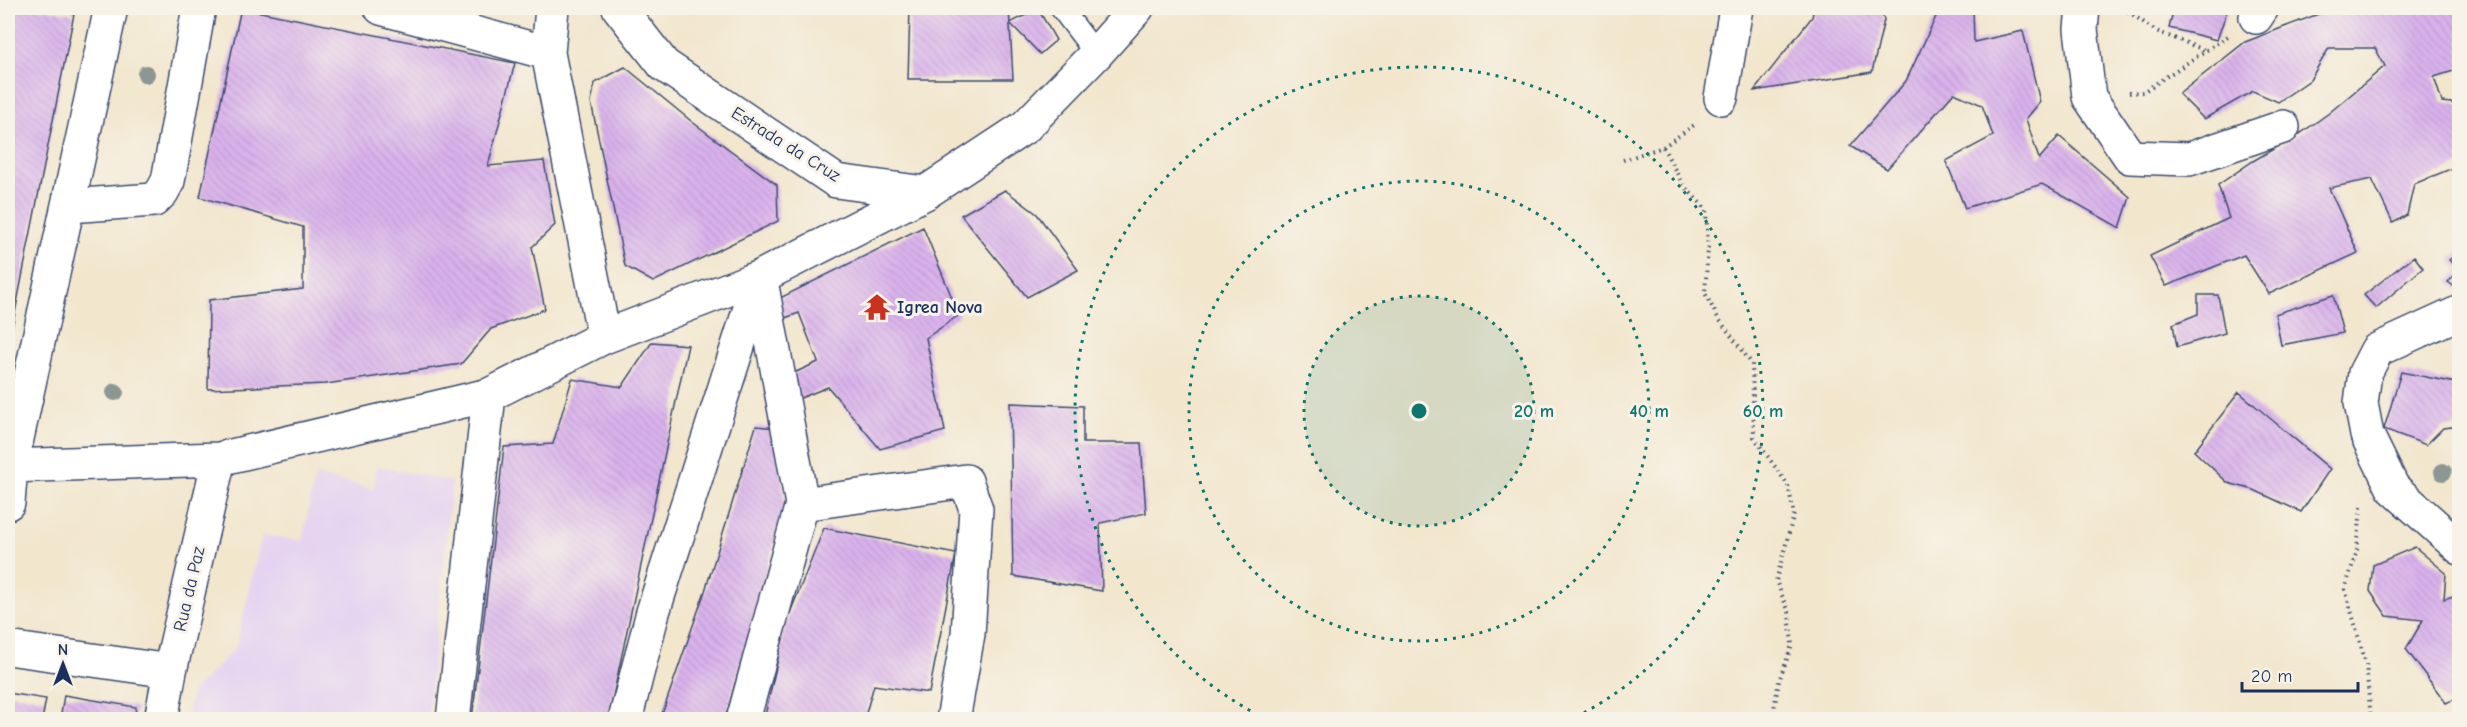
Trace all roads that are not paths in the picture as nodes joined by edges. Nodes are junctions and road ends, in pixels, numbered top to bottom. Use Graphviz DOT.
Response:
graph roads {
  1 [pos="111,8"];
  2 [pos="199,8"];
  3 [pos="381,8"];
  4 [pos="552,8"];
  5 [pos="619,8"];
  6 [pos="1061,8"];
  7 [pos="1137,8"];
  8 [pos="1736,8"];
  9 [pos="2083,8"];
  10 [pos="548,53"];
  11 [pos="1096,54"];
  12 [pos="1721,98"];
  13 [pos="2283,127"];
  14 [pos="925,193"];
  15 [pos="68,206"];
  16 [pos="760,277"];
  17 [pos="2460,312"];
  18 [pos="604,337"];
  19 [pos="489,395"];
  20 [pos="219,459"];
  21 [pos="9,466"];
  22 [pos="8,503"];
  23 [pos="802,504"];
  24 [pos="2460,548"];
  25 [pos="8,648"];
  26 [pos="170,671"];
  27 [pos="161,720"];
  28 [pos="453,720"];
  29 [pos="625,720"];
  30 [pos="743,720"];
  31 [pos="953,720"];
  1 -- 15 [label="street"];
  2 -- 15 [label="street"];
  3 -- 10 [label="street"];
  4 -- 10 [label="street"];
  5 -- 14 [label="street, Estrada da Cruz"];
  6 -- 11 [label="lane"];
  7 -- 11 [label="street"];
  8 -- 12 [label="street"];
  9 -- 13 [label="street"];
  10 -- 18 [label="street"];
  11 -- 14 [label="street"];
  14 -- 16 [label="street"];
  15 -- 21 [label="street"];
  16 -- 18 [label="street"];
  16 -- 23 [label="street"];
  16 -- 29 [label="street"];
  17 -- 24 [label="street"];
  18 -- 19 [label="street"];
  19 -- 20 [label="street"];
  19 -- 28 [label="street"];
  20 -- 21 [label="street"];
  20 -- 26 [label="street, Rua da Paz"];
  21 -- 22 [label="street"];
  23 -- 30 [label="street"];
  23 -- 31 [label="street"];
  25 -- 26 [label="street"];
  26 -- 27 [label="street, Rua da Paz"];
}
